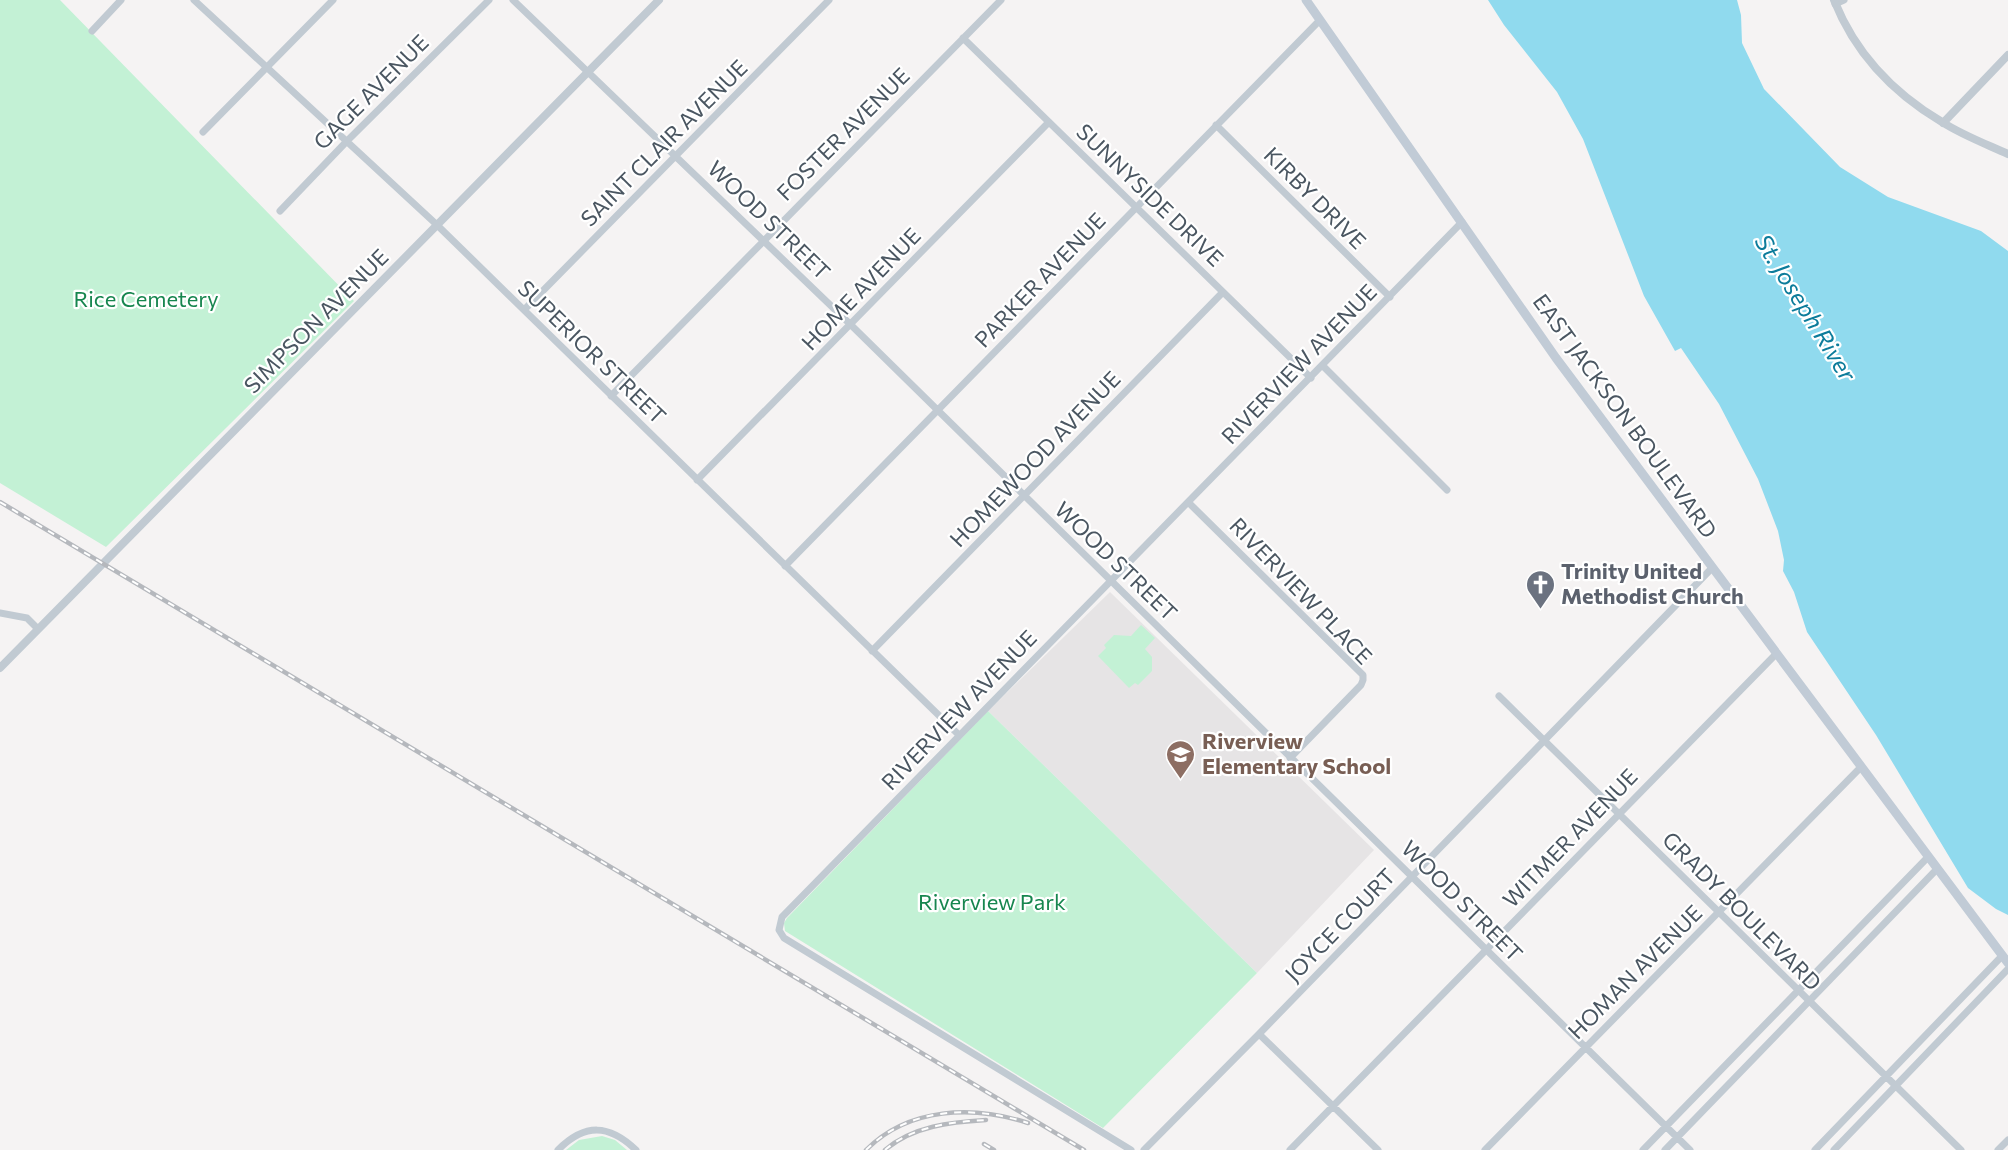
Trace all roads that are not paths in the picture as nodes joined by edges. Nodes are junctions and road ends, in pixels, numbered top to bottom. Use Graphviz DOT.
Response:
graph roads {
  1 [pos="121,0"];
  2 [pos="194,0"];
  3 [pos="333,0"];
  4 [pos="489,0"];
  5 [pos="513,0"];
  6 [pos="659,0"];
  7 [pos="829,0"];
  8 [pos="1001,0"];
  9 [pos="1306,0"];
  10 [pos="1838,1"];
  11 [pos="1320,20"];
  12 [pos="92,31"];
  13 [pos="963,38"];
  14 [pos="2008,55"];
  15 [pos="267,67"];
  16 [pos="588,72"];
  17 [pos="1049,122"];
  18 [pos="1943,123"];
  19 [pos="1216,125"];
  20 [pos="203,132"];
  21 [pos="347,141"];
  22 [pos="2008,154"];
  23 [pos="676,156"];
  24 [pos="1136,207"];
  25 [pos="280,211"];
  26 [pos="1462,222"];
  27 [pos="436,224"];
  28 [pos="764,240"];
  29 [pos="1223,292"];
  30 [pos="1390,297"];
  31 [pos="524,310"];
  32 [pos="851,325"];
  33 [pos="1323,366"];
  34 [pos="1311,378"];
  35 [pos="611,396"];
  36 [pos="938,411"];
  37 [pos="697,480"];
  38 [pos="1447,490"];
  39 [pos="1024,496"];
  40 [pos="1189,503"];
  41 [pos="785,566"];
  42 [pos="1712,568"];
  43 [pos="1110,580"];
  44 [pos="0,614"];
  45 [pos="38,629"];
  46 [pos="872,651"];
  47 [pos="1776,654"];
  48 [pos="0,668"];
  49 [pos="1499,696"];
  50 [pos="959,735"];
  51 [pos="1544,741"];
  52 [pos="1290,758"];
  53 [pos="1861,767"];
  54 [pos="1618,814"];
  55 [pos="1928,857"];
  56 [pos="1937,869"];
  57 [pos="1412,877"];
  58 [pos="1719,913"];
  59 [pos="1486,950"];
  60 [pos="2005,959"];
  61 [pos="2008,969"];
  62 [pos="1798,992"];
  63 [pos="1809,1003"];
  64 [pos="1259,1034"];
  65 [pos="1586,1047"];
  66 [pos="1886,1078"];
  67 [pos="1896,1087"];
  68 [pos="1333,1106"];
  69 [pos="1666,1127"];
  70 [pos="1677,1137"];
  71 [pos="2008,1140"];
  72 [pos="558,1150"];
  73 [pos="636,1150"];
  74 [pos="1131,1150"];
  75 [pos="1144,1150"];
  76 [pos="1290,1150"];
  77 [pos="1378,1150"];
  78 [pos="1485,1150"];
  79 [pos="1643,1150"];
  80 [pos="1665,1150"];
  81 [pos="1690,1150"];
  82 [pos="1815,1150"];
  83 [pos="1834,1150"];
  84 [pos="1961,1150"];
  85 [pos="1998,1150"];
  1 -- 12 [label="street"];
  2 -- 15 [label="street, SUPERIOR STREET"];
  3 -- 15 [label="street"];
  4 -- 21 [label="street, GAGE AVENUE"];
  5 -- 16 [label="street, WOOD STREET"];
  6 -- 16 [label="street, SIMPSON AVENUE"];
  7 -- 23 [label="street, SAINT CLAIR AVENUE"];
  8 -- 13 [label="street, FOSTER AVENUE"];
  9 -- 11 [label="main road, EAST JACKSON BOULEVARD"];
  10 -- 18 [label="street"];
  11 -- 19 [label="street, PARKER AVENUE"];
  11 -- 26 [label="main road, EAST JACKSON BOULEVARD"];
  13 -- 17 [label="street, SUNNYSIDE DRIVE"];
  13 -- 28 [label="street, FOSTER AVENUE"];
  14 -- 18 [label="street"];
  15 -- 20 [label="street"];
  15 -- 21 [label="street, SUPERIOR STREET"];
  16 -- 23 [label="street, WOOD STREET"];
  16 -- 27 [label="street, SIMPSON AVENUE"];
  17 -- 24 [label="street, SUNNYSIDE DRIVE"];
  17 -- 32 [label="street, HOME AVENUE"];
  18 -- 22 [label="street"];
  19 -- 24 [label="street, PARKER AVENUE"];
  19 -- 30 [label="street, KIRBY DRIVE"];
  21 -- 25 [label="street, GAGE AVENUE"];
  21 -- 27 [label="street, SUPERIOR STREET"];
  23 -- 28 [label="street, WOOD STREET"];
  23 -- 31 [label="street, SAINT CLAIR AVENUE"];
  24 -- 29 [label="street, SUNNYSIDE DRIVE"];
  24 -- 36 [label="street, PARKER AVENUE"];
  26 -- 30 [label="street, RIVERVIEW AVENUE"];
  26 -- 42 [label="main road, EAST JACKSON BOULEVARD"];
  27 -- 31 [label="street, SUPERIOR STREET"];
  27 -- 45 [label="street, SIMPSON AVENUE"];
  28 -- 32 [label="street, WOOD STREET"];
  28 -- 35 [label="street, FOSTER AVENUE"];
  29 -- 34 [label="street, SUNNYSIDE DRIVE"];
  29 -- 39 [label="street, HOMEWOOD AVENUE"];
  30 -- 33 [label="street, RIVERVIEW AVENUE"];
  31 -- 35 [label="street, SUPERIOR STREET"];
  32 -- 36 [label="street, WOOD STREET"];
  32 -- 37 [label="street, HOME AVENUE"];
  33 -- 34 [label="street, RIVERVIEW AVENUE"];
  33 -- 38 [label="street"];
  34 -- 40 [label="street, RIVERVIEW AVENUE"];
  35 -- 37 [label="street, SUPERIOR STREET"];
  36 -- 39 [label="street, WOOD STREET"];
  36 -- 41 [label="street, PARKER AVENUE"];
  37 -- 41 [label="street, SUPERIOR STREET"];
  39 -- 43 [label="street, WOOD STREET"];
  39 -- 46 [label="street, HOMEWOOD AVENUE"];
  40 -- 43 [label="street, RIVERVIEW AVENUE"];
  40 -- 52 [label="street, RIVERVIEW PLACE"];
  41 -- 46 [label="street, SUPERIOR STREET"];
  42 -- 47 [label="main road, EAST JACKSON BOULEVARD"];
  42 -- 51 [label="street, JOYCE COURT"];
  43 -- 50 [label="street, RIVERVIEW AVENUE"];
  43 -- 52 [label="street, WOOD STREET"];
  44 -- 45 [label="street"];
  45 -- 48 [label="street, SIMPSON AVENUE"];
  46 -- 50 [label="street, SUPERIOR STREET"];
  47 -- 53 [label="main road, EAST JACKSON BOULEVARD"];
  47 -- 54 [label="street, WITMER AVENUE"];
  49 -- 51 [label="street, GRADY BOULEVARD"];
  50 -- 74 [label="street, RIVERVIEW AVENUE"];
  51 -- 54 [label="street, GRADY BOULEVARD"];
  51 -- 57 [label="street, JOYCE COURT"];
  52 -- 57 [label="street, WOOD STREET"];
  53 -- 55 [label="main road, EAST JACKSON BOULEVARD"];
  53 -- 58 [label="street, HOMAN AVENUE"];
  54 -- 58 [label="street, GRADY BOULEVARD"];
  54 -- 59 [label="street, WITMER AVENUE"];
  55 -- 56 [label="main road, EAST JACKSON BOULEVARD"];
  55 -- 62 [label="street"];
  56 -- 60 [label="main road, EAST JACKSON BOULEVARD"];
  56 -- 63 [label="street"];
  57 -- 59 [label="street, WOOD STREET"];
  57 -- 64 [label="street, JOYCE COURT"];
  58 -- 62 [label="street, GRADY BOULEVARD"];
  58 -- 65 [label="street, HOMAN AVENUE"];
  59 -- 65 [label="street, WOOD STREET"];
  59 -- 68 [label="street, WITMER AVENUE"];
  60 -- 66 [label="street"];
  61 -- 67 [label="street"];
  62 -- 63 [label="street, GRADY BOULEVARD"];
  62 -- 69 [label="street"];
  63 -- 66 [label="street, GRADY BOULEVARD"];
  63 -- 70 [label="street"];
  64 -- 68 [label="street"];
  64 -- 75 [label="street, JOYCE COURT"];
  65 -- 69 [label="street, WOOD STREET"];
  65 -- 78 [label="street, HOMAN AVENUE"];
  66 -- 67 [label="street, GRADY BOULEVARD"];
  66 -- 82 [label="street"];
  67 -- 83 [label="street"];
  67 -- 84 [label="street, GRADY BOULEVARD"];
  68 -- 76 [label="street, WITMER AVENUE"];
  68 -- 77 [label="street"];
  69 -- 70 [label="street, WOOD STREET"];
  69 -- 79 [label="street"];
  70 -- 80 [label="street"];
  70 -- 81 [label="street, WOOD STREET"];
  71 -- 85 [label="street"];
  72 -- 73 [label="street"];
}
